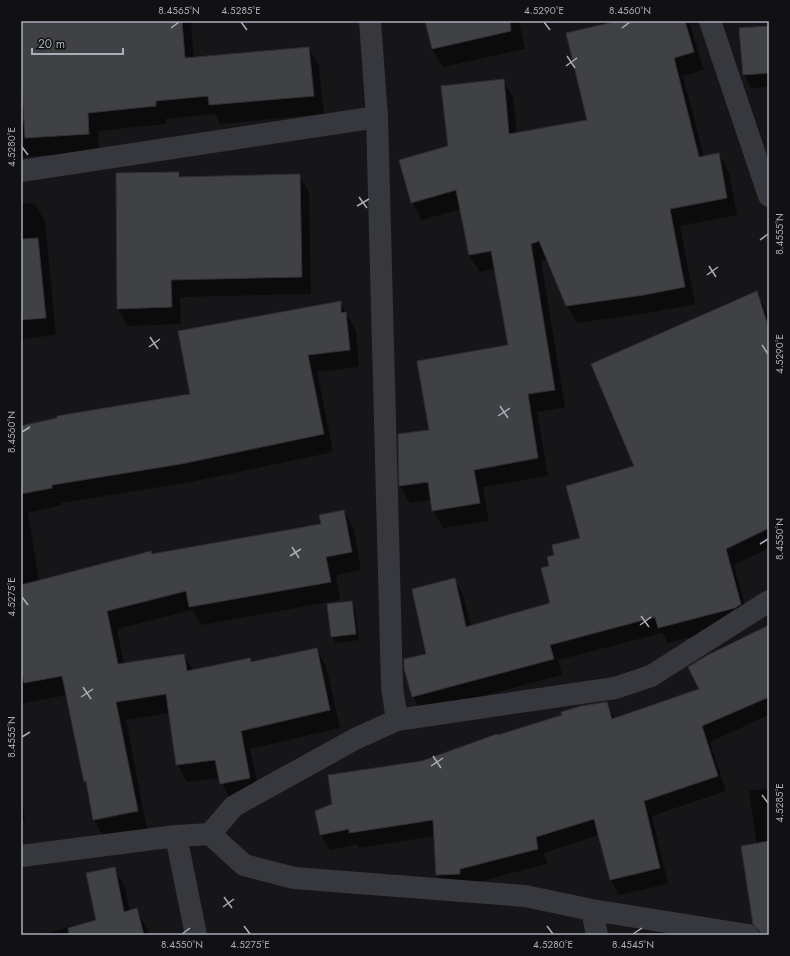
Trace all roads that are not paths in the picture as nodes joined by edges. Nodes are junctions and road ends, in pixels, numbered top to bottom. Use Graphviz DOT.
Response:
graph roads {
  1 [pos="370,21"];
  2 [pos="710,21"];
  3 [pos="377,117"];
  4 [pos="21,171"];
  5 [pos="769,196"];
  6 [pos="769,601"];
  7 [pos="397,720"];
  8 [pos="210,834"];
  9 [pos="176,836"];
  10 [pos="21,856"];
  11 [pos="592,910"];
  12 [pos="196,935"];
  13 [pos="597,935"];
  14 [pos="748,935"];
  1 -- 3 [label="street"];
  2 -- 5 [label="street"];
  3 -- 4 [label="street"];
  3 -- 7 [label="street"];
  6 -- 7 [label="street"];
  7 -- 8 [label="street"];
  8 -- 9 [label="street"];
  8 -- 11 [label="street"];
  9 -- 10 [label="street"];
  9 -- 12 [label="street"];
  11 -- 13 [label="street"];
  11 -- 14 [label="street"];
}
